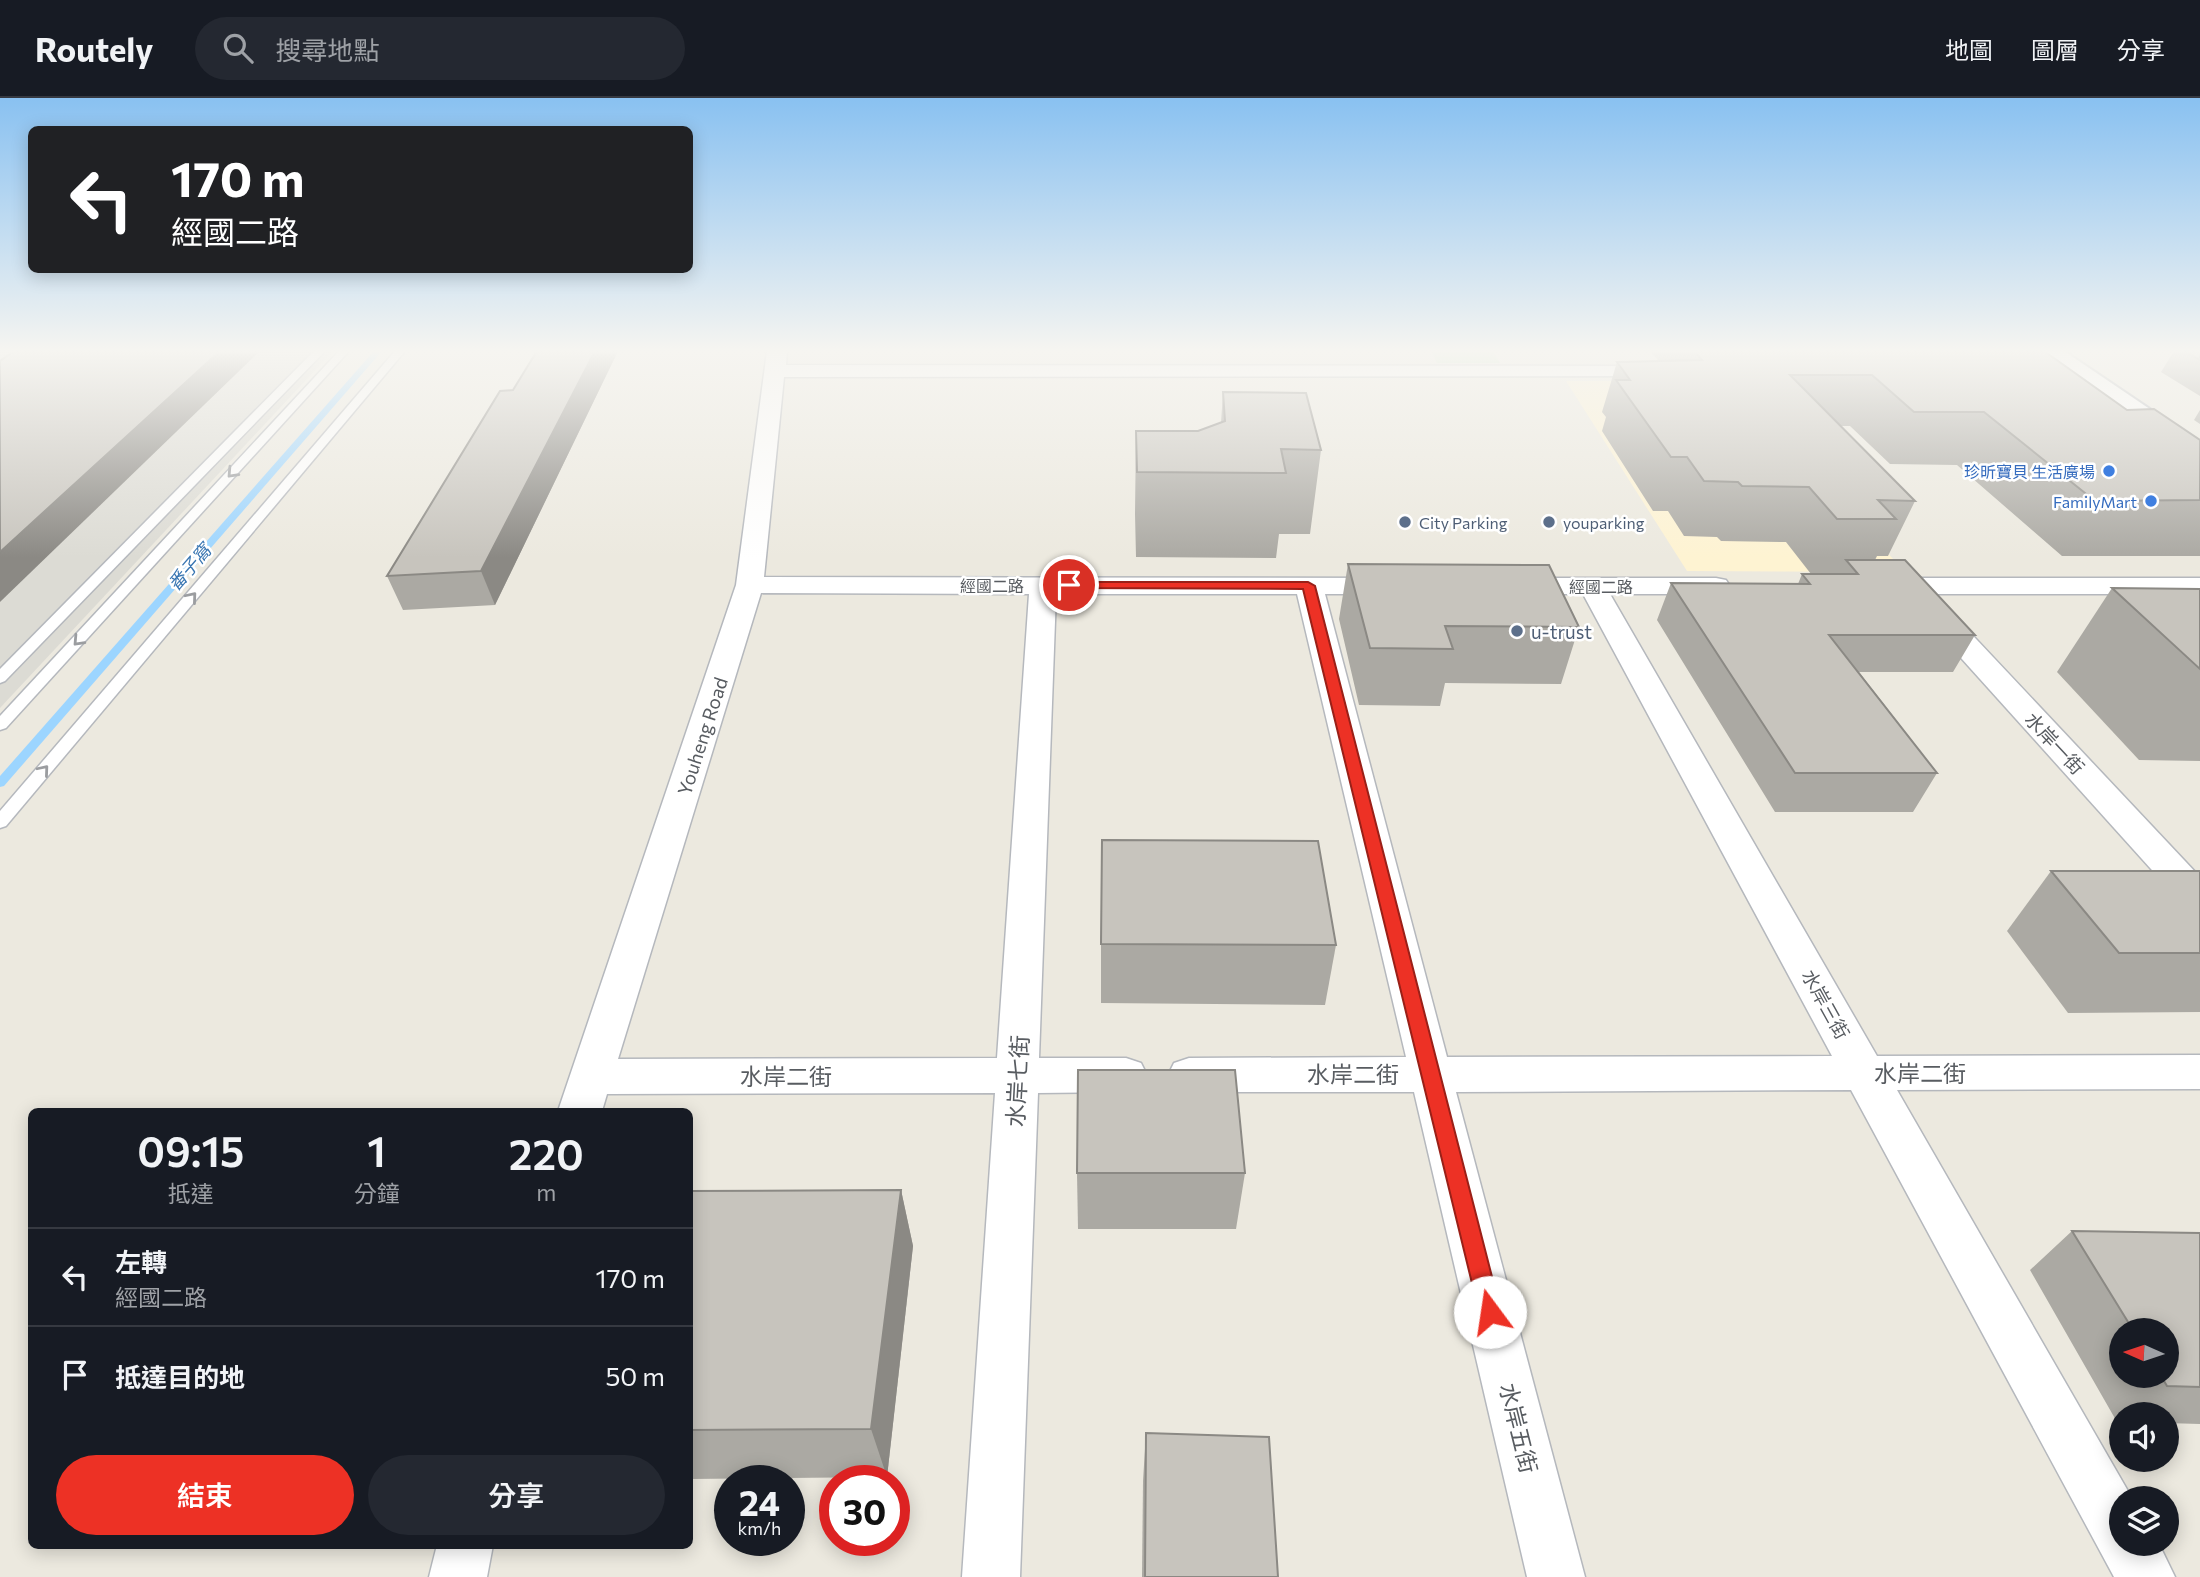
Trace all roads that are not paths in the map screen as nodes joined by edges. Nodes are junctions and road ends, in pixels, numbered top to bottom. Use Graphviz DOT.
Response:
graph roads {
  1 [pos="252,420"];
  2 [pos="281,420"];
  3 [pos="341,420"];
  4 [pos="769,420"];
  5 [pos="2121,420"];
  6 [pos="2150,420"];
  7 [pos="2200,454"];
  8 [pos="2200,476"];
  9 [pos="750,585"];
  10 [pos="1043,585"];
  11 [pos="1308,586"];
  12 [pos="1416,586"];
  13 [pos="1484,586"];
  14 [pos="1592,586"];
  15 [pos="1745,586"];
  16 [pos="1856,586"];
  17 [pos="1911,586"];
  18 [pos="2200,586"];
  19 [pos="0,678"];
  20 [pos="0,725"];
  21 [pos="0,822"];
  22 [pos="2200,900"];
  23 [pos="2200,1072"];
  24 [pos="1864,1073"];
  25 [pos="1430,1074"];
  26 [pos="1017,1076"];
  27 [pos="585,1094"];
  28 [pos="2109,1512"];
  29 [pos="464,1549"];
  30 [pos="2134,1556"];
  31 [pos="458,1577"];
  32 [pos="991,1577"];
  33 [pos="1556,1577"];
  34 [pos="2146,1577"];
  1 -- 19 [label="lane"];
  2 -- 20 [label="lane, one-way"];
  21 -- 3 [label="lane, one-way"];
  4 -- 9 [label="street, Youheng Road"];
  5 -- 8 [label="street"];
  6 -- 7 [label="street"];
  9 -- 10 [label="street, 經國二路"];
  9 -- 27 [label="street, Youheng Road"];
  10 -- 11 [label="street, 經國二路"];
  10 -- 26 [label="street, 水岸七街"];
  11 -- 12 [label="street, 經國二路"];
  11 -- 25 [label="street, 水岸五街"];
  13 -- 14 [label="street, 經國二路"];
  14 -- 15 [label="street, 經國二路"];
  14 -- 24 [label="street, 水岸三街"];
  16 -- 17 [label="street"];
  17 -- 18 [label="street"];
  17 -- 22 [label="street, 水岸一街"];
  23 -- 24 [label="street, 水岸二街"];
  24 -- 25 [label="street, 水岸二街"];
  24 -- 28 [label="street, 水岸三街"];
  25 -- 26 [label="street, 水岸二街"];
  25 -- 33 [label="street, 水岸五街"];
  26 -- 27 [label="street, 水岸二街"];
  26 -- 32 [label="street, 水岸七街"];
  29 -- 31 [label="street"];
  30 -- 34 [label="street"];
}
